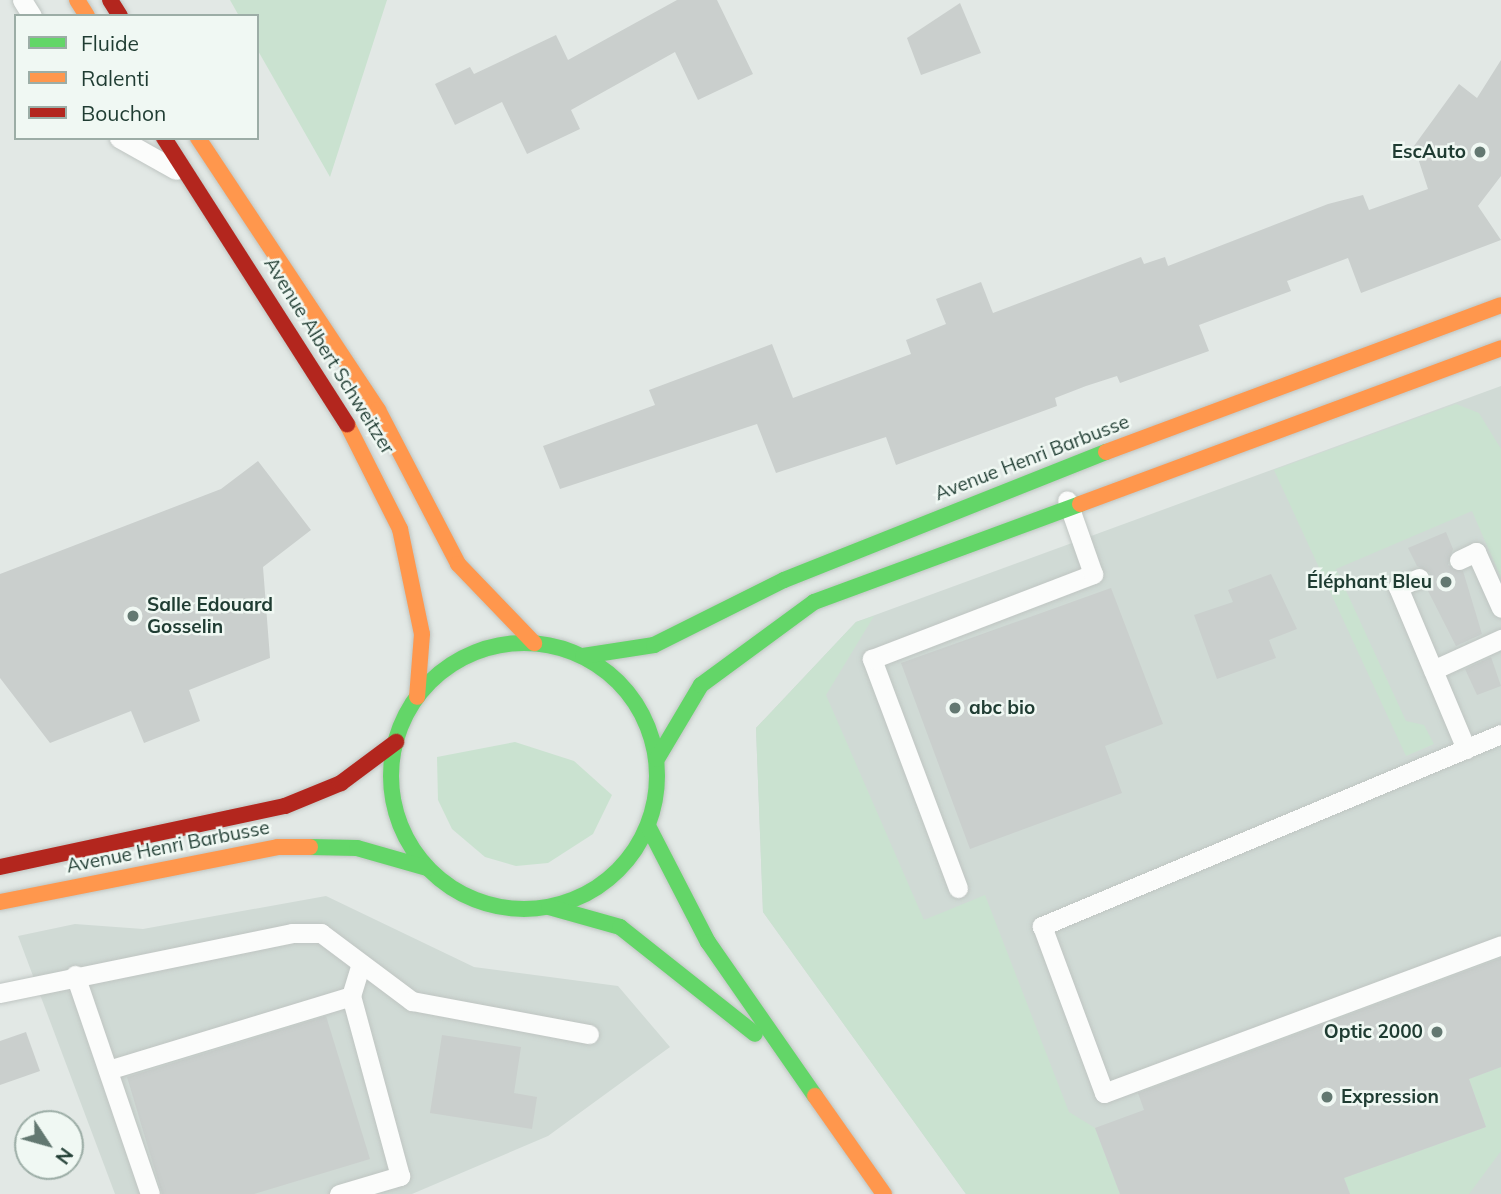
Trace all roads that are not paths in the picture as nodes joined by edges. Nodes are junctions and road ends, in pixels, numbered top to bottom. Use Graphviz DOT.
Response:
graph roads {
  1 [pos="123,140"];
  2 [pos="165,140"];
  3 [pos="199,140"];
  4 [pos="189,176"];
  5 [pos="1496,307"];
  6 [pos="1501,335"];
  7 [pos="1501,348"];
  8 [pos="1057,469"];
  9 [pos="1069,506"];
  10 [pos="1459,560"];
  11 [pos="1419,578"];
  12 [pos="1501,608"];
  13 [pos="1501,639"];
  14 [pos="534,643"];
  15 [pos="583,656"];
  16 [pos="1433,670"];
  17 [pos="417,697"];
  18 [pos="1501,734"];
  19 [pos="396,742"];
  20 [pos="1466,749"];
  21 [pos="657,759"];
  22 [pos="648,826"];
  23 [pos="0,867"];
  24 [pos="427,868"];
  25 [pos="958,888"];
  26 [pos="0,902"];
  27 [pos="549,907"];
  28 [pos="1501,945"];
  29 [pos="361,964"];
  30 [pos="75,975"];
  31 [pos="0,993"];
  32 [pos="351,996"];
  33 [pos="589,1034"];
  34 [pos="793,1067"];
  35 [pos="108,1070"];
  36 [pos="150,1194"];
  37 [pos="339,1194"];
  38 [pos="884,1194"];
  1 -- 4 [label="lane"];
  2 -- 4 [label="main road, Avenue Albert Schweitzer"];
  3 -- 14 [label="main road, Avenue Albert Schweitzer"];
  4 -- 17 [label="main road, Avenue Albert Schweitzer"];
  5 -- 6 [label="lane"];
  5 -- 8 [label="main road, Avenue Henri Barbusse"];
  7 -- 9 [label="main road"];
  8 -- 9 [label="lane"];
  8 -- 15 [label="main road, Avenue Henri Barbusse"];
  9 -- 21 [label="main road"];
  9 -- 25 [label="lane"];
  10 -- 12 [label="lane"];
  11 -- 16 [label="lane"];
  13 -- 16 [label="lane"];
  14 -- 15 [label="main road"];
  14 -- 17 [label="main road"];
  15 -- 21 [label="main road"];
  16 -- 20 [label="lane"];
  17 -- 19 [label="main road"];
  18 -- 20 [label="lane"];
  19 -- 23 [label="main road, Avenue Henri Barbusse"];
  19 -- 24 [label="main road"];
  20 -- 28 [label="lane"];
  21 -- 22 [label="main road"];
  22 -- 27 [label="main road"];
  22 -- 34 [label="main road"];
  24 -- 26 [label="main road, Avenue Henri Barbusse"];
  24 -- 27 [label="main road"];
  27 -- 34 [label="main road"];
  29 -- 30 [label="lane"];
  29 -- 32 [label="lane"];
  29 -- 33 [label="lane"];
  30 -- 31 [label="lane"];
  30 -- 35 [label="lane"];
  32 -- 35 [label="lane"];
  32 -- 37 [label="lane"];
  34 -- 38 [label="main road"];
  35 -- 36 [label="lane"];
}
